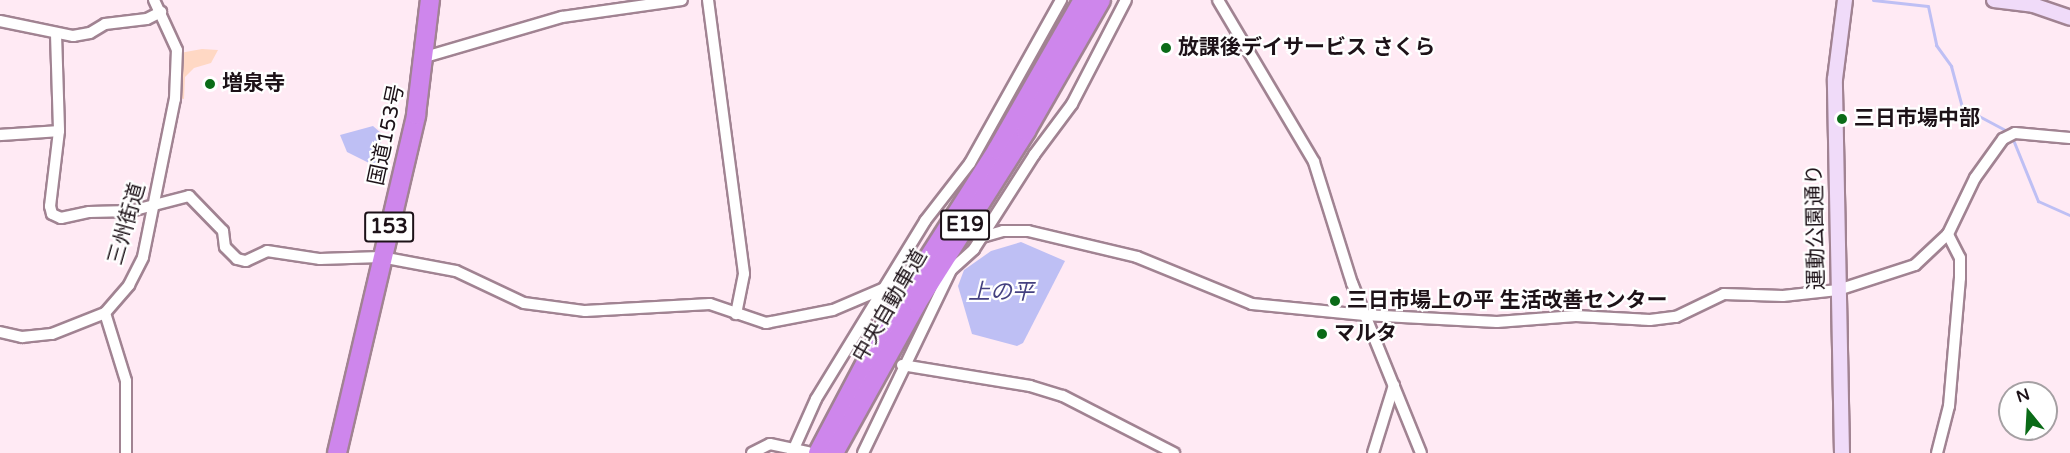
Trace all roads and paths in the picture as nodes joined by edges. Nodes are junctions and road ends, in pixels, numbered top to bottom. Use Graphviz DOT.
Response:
graph roads {
  1 [pos="154,0"];
  2 [pos="430,0"];
  3 [pos="682,0"];
  4 [pos="708,0"];
  5 [pos="1061,0"];
  6 [pos="1083,0"];
  7 [pos="1101,0"];
  8 [pos="1126,0"];
  9 [pos="1218,0"];
  10 [pos="1845,0"];
  11 [pos="1994,0"];
  12 [pos="161,12"];
  13 [pos="2070,18"];
  14 [pos="0,21"];
  15 [pos="56,34"];
  16 [pos="425,57"];
  17 [pos="59,130"];
  18 [pos="0,135"];
  19 [pos="2070,138"];
  20 [pos="155,204"];
  21 [pos="967,234"];
  22 [pos="1947,234"];
  23 [pos="982,237"];
  24 [pos="381,258"];
  25 [pos="887,287"];
  26 [pos="1838,290"];
  27 [pos="105,313"];
  28 [pos="736,314"];
  29 [pos="1364,315"];
  30 [pos="0,332"];
  31 [pos="902,365"];
  32 [pos="1394,385"];
  33 [pos="793,450"];
  34 [pos="808,452"];
  35 [pos="126,453"];
  36 [pos="337,453"];
  37 [pos="752,453"];
  38 [pos="818,453"];
  39 [pos="834,453"];
  40 [pos="863,453"];
  41 [pos="1174,453"];
  42 [pos="1373,453"];
  43 [pos="1421,453"];
  44 [pos="1842,453"];
  45 [pos="1937,453"];
  1 -- 12 [label="street, 三州街道"];
  2 -- 16 [label="highway, 国道153号 / 153"];
  3 -- 16 [label="street"];
  4 -- 28 [label="street"];
  5 -- 25 [label="street"];
  6 -- 38 [label="highway, 中央自動車道 / E19"];
  7 -- 39 [label="highway, 中央自動車道 / E19"];
  8 -- 23 [label="street"];
  9 -- 29 [label="street"];
  10 -- 26 [label="street, 運動公園通り"];
  11 -- 13 [label="street"];
  12 -- 15 [label="street"];
  12 -- 20 [label="street, 三州街道"];
  14 -- 15 [label="street"];
  15 -- 17 [label="street"];
  16 -- 24 [label="highway, 国道153号 / 153"];
  17 -- 18 [label="street"];
  17 -- 20 [label="street"];
  19 -- 22 [label="street"];
  20 -- 24 [label="street"];
  20 -- 27 [label="street, 三州街道"];
  21 -- 23 [label="street"];
  22 -- 26 [label="street"];
  22 -- 45 [label="street"];
  23 -- 29 [label="street"];
  23 -- 31 [label="street"];
  24 -- 28 [label="street"];
  24 -- 36 [label="highway, 国道153号 / 153"];
  25 -- 28 [label="street"];
  25 -- 33 [label="street"];
  26 -- 29 [label="street"];
  26 -- 44 [label="street, 運動公園通り"];
  27 -- 30 [label="street"];
  27 -- 35 [label="street"];
  29 -- 32 [label="street"];
  31 -- 40 [label="street"];
  31 -- 41 [label="street"];
  32 -- 42 [label="street"];
  32 -- 43 [label="street"];
  33 -- 34 [label="street"];
  33 -- 37 [label="street"];
}
